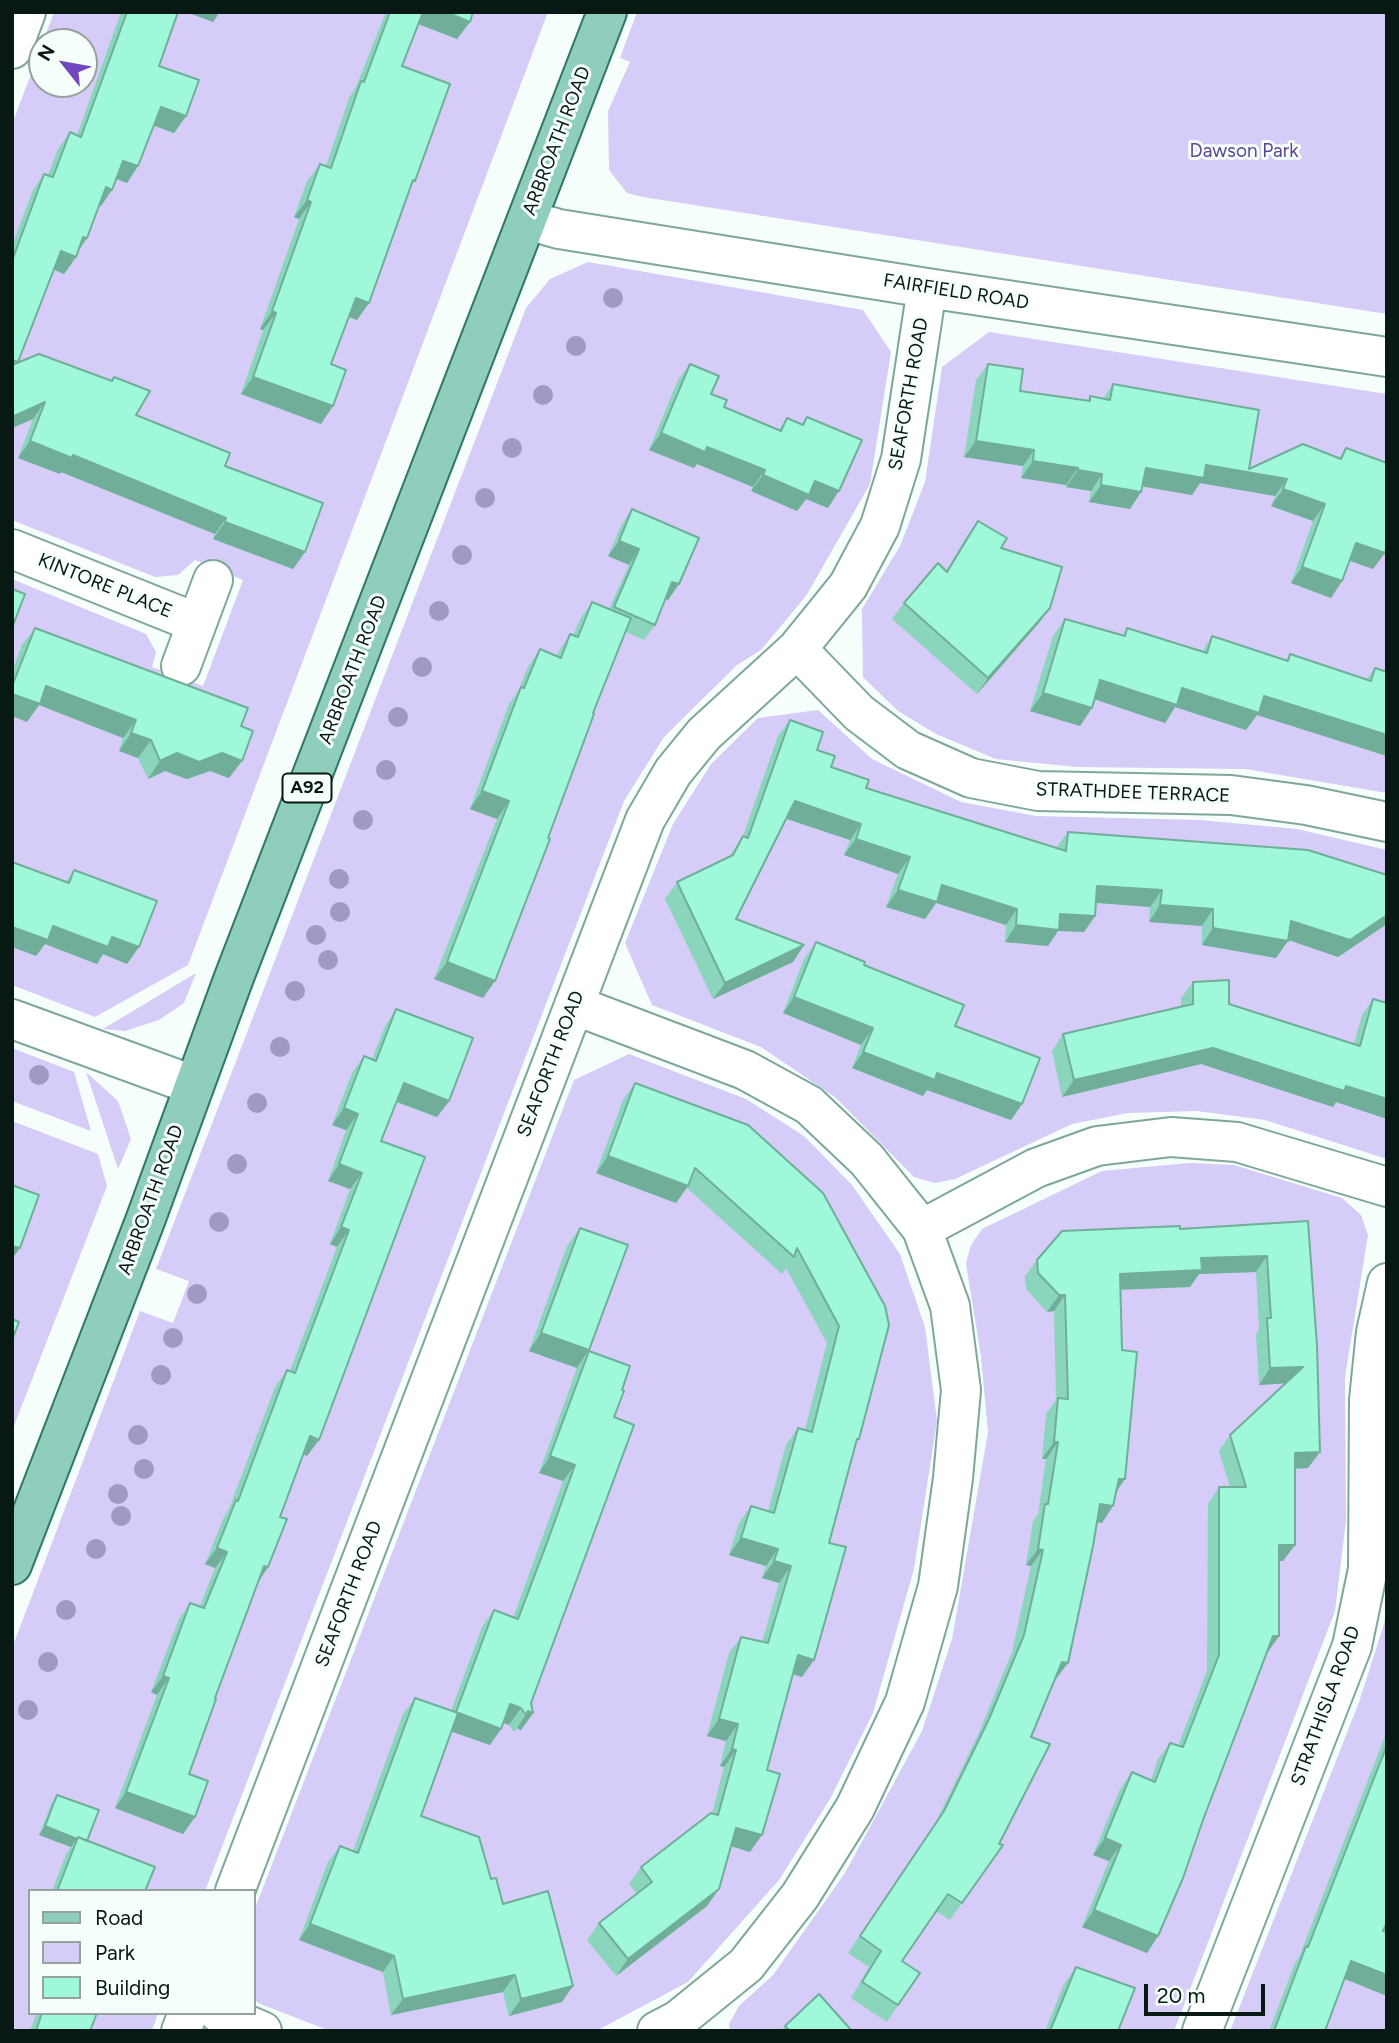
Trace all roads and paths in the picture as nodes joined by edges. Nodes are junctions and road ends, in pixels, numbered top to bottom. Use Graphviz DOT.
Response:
graph roads {
  1 [pos="26,12"];
  2 [pos="607,12"];
  3 [pos="12,48"];
  4 [pos="527,220"];
  5 [pos="927,288"];
  6 [pos="1387,357"];
  7 [pos="12,549"];
  8 [pos="213,580"];
  9 [pos="197,623"];
  10 [pos="797,649"];
  11 [pos="181,666"];
  12 [pos="1387,822"];
  13 [pos="574,1005"];
  14 [pos="12,1018"];
  15 [pos="193,1085"];
  16 [pos="1387,1187"];
  17 [pos="922,1229"];
  18 [pos="1387,1283"];
  19 [pos="12,1565"];
  20 [pos="236,1889"];
  21 [pos="224,2015"];
  22 [pos="674,2027"];
  23 [pos="262,2031"];
  24 [pos="1202,2031"];
  1 -- 3 [label="street"];
  2 -- 4 [label="main road, ARBROATH ROAD / A92"];
  4 -- 5 [label="street, FAIRFIELD ROAD"];
  4 -- 15 [label="main road, ARBROATH ROAD / A92"];
  5 -- 6 [label="street, FAIRFIELD ROAD"];
  5 -- 10 [label="street, SEAFORTH ROAD"];
  7 -- 9 [label="street, KINTORE PLACE"];
  8 -- 9 [label="street, KINTORE PLACE"];
  9 -- 11 [label="street, KINTORE PLACE"];
  10 -- 12 [label="street, STRATHDEE TERRACE"];
  10 -- 13 [label="street, SEAFORTH ROAD"];
  13 -- 17 [label="street"];
  13 -- 20 [label="street, SEAFORTH ROAD"];
  14 -- 15 [label="street"];
  15 -- 19 [label="main road, ARBROATH ROAD / A92"];
  16 -- 17 [label="street"];
  17 -- 22 [label="street"];
  18 -- 24 [label="street, STRATHISLA ROAD"];
  21 -- 23 [label="street"];
}
